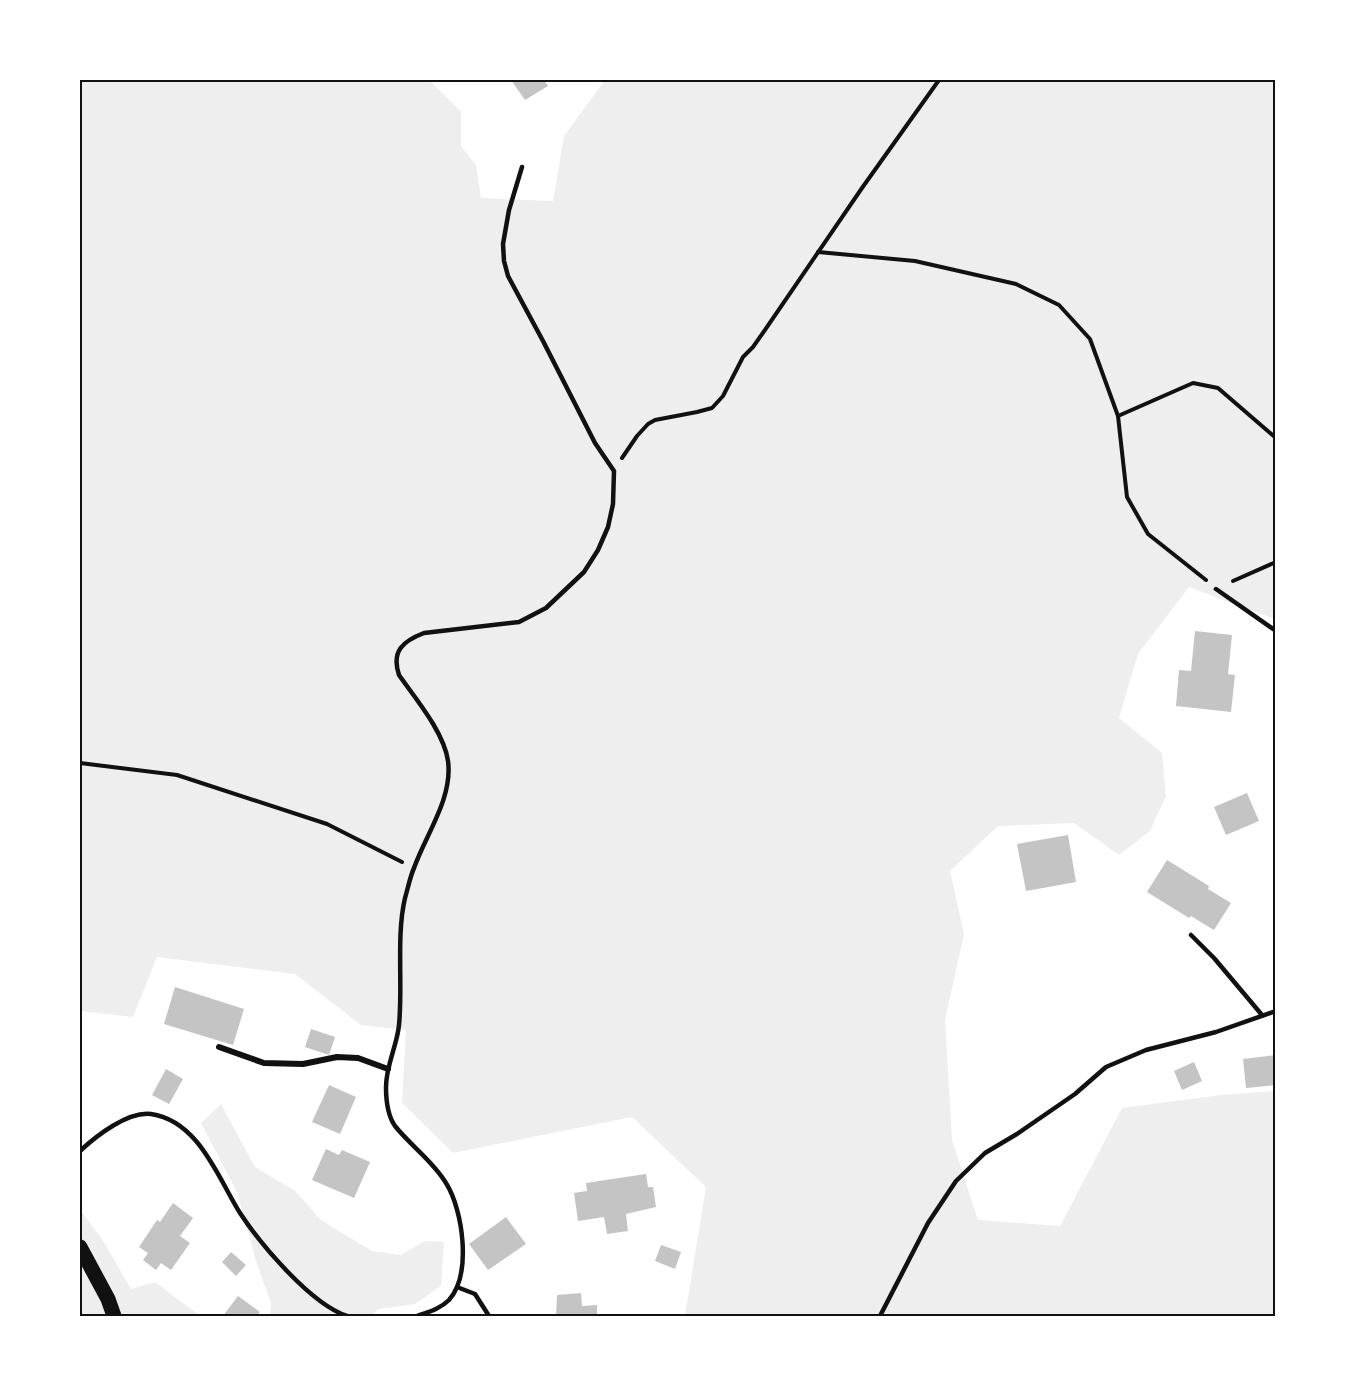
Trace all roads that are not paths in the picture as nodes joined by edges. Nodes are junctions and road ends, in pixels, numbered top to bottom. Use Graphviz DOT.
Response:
graph roads {
  1 [pos="522,167"];
  2 [pos="1216,589"];
  3 [pos="1275,631"];
  4 [pos="1191,935"];
  5 [pos="1275,1011"];
  6 [pos="1262,1015"];
  7 [pos="219,1047"];
  8 [pos="388,1069"];
  9 [pos="80,1151"];
  10 [pos="80,1247"];
  11 [pos="457,1287"];
  12 [pos="114,1317"];
  13 [pos="347,1317"];
  14 [pos="417,1317"];
  15 [pos="489,1317"];
  16 [pos="880,1317"];
  1 -- 8 [label="lane"];
  2 -- 3 [label="lane"];
  4 -- 6 [label="lane"];
  5 -- 6 [label="lane"];
  6 -- 16 [label="lane"];
  7 -- 8 [label="street"];
  8 -- 11 [label="lane"];
  9 -- 13 [label="lane"];
  10 -- 12 [label="main road"];
  11 -- 14 [label="lane"];
  11 -- 15 [label="lane"];
}
